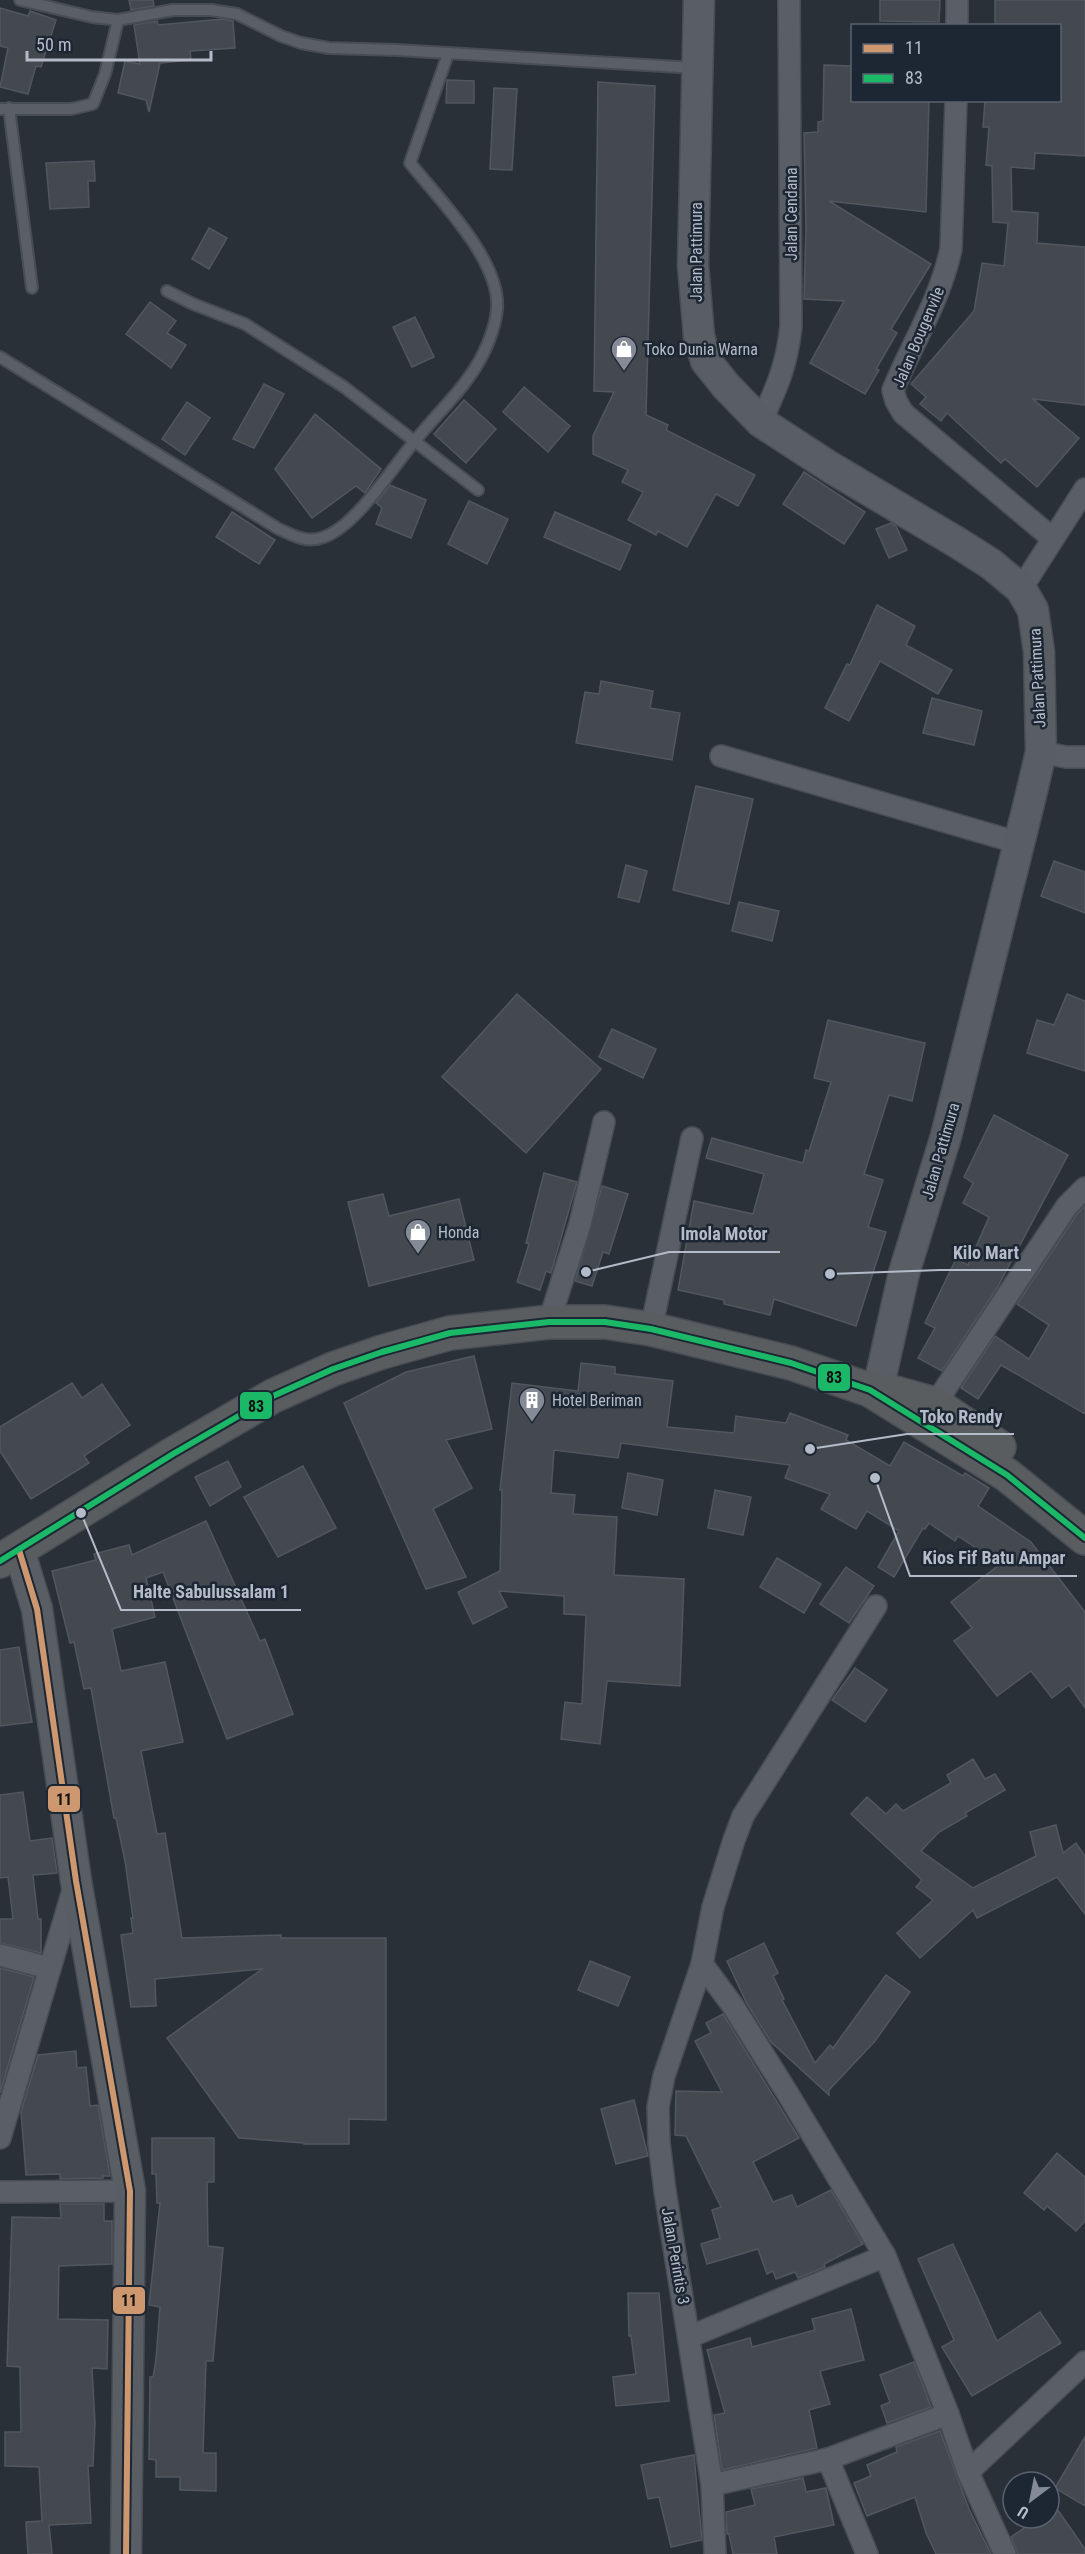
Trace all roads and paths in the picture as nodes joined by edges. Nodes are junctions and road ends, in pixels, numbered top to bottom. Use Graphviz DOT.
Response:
graph roads {
  1 [pos="20,0"];
  2 [pos="699,0"];
  3 [pos="789,0"];
  4 [pos="957,0"];
  5 [pos="117,20"];
  6 [pos="957,24"];
  7 [pos="448,54"];
  8 [pos="696,68"];
  9 [pos="957,102"];
  10 [pos="4,108"];
  11 [pos="32,288"];
  12 [pos="167,291"];
  13 [pos="0,357"];
  14 [pos="761,422"];
  15 [pos="414,441"];
  16 [pos="1085,489"];
  17 [pos="478,490"];
  18 [pos="1052,538"];
  19 [pos="1021,589"];
  20 [pos="1041,752"];
  21 [pos="721,756"];
  22 [pos="1085,758"];
  23 [pos="1019,843"];
  24 [pos="604,1122"];
  25 [pos="692,1138"];
  26 [pos="1085,1188"];
  27 [pos="549,1322"];
  28 [pos="651,1329"];
  29 [pos="875,1392"];
  30 [pos="935,1404"];
  31 [pos="1085,1510"];
  32 [pos="1085,1538"];
  33 [pos="10,1556"];
  34 [pos="876,1606"];
  35 [pos="76,1881"];
  36 [pos="0,1955"];
  37 [pos="702,1964"];
  38 [pos="49,1968"];
  39 [pos="0,2138"];
  40 [pos="129,2191"];
  41 [pos="0,2192"];
  42 [pos="885,2256"];
  43 [pos="689,2337"];
  44 [pos="1085,2362"];
  45 [pos="948,2414"];
  46 [pos="828,2459"];
  47 [pos="968,2472"];
  48 [pos="712,2485"];
  49 [pos="126,2554"];
  50 [pos="715,2554"];
  51 [pos="867,2554"];
  52 [pos="1005,2554"];
  1 -- 5 [label="lane"];
  2 -- 8 [label="street, Jalan Pattimura"];
  3 -- 14 [label="street, Jalan Cendana"];
  4 -- 6 [label="street"];
  5 -- 7 [label="lane"];
  5 -- 10 [label="lane"];
  7 -- 8 [label="lane"];
  7 -- 15 [label="lane"];
  8 -- 14 [label="street, Jalan Pattimura"];
  9 -- 18 [label="street, Jalan Bougenvile"];
  10 -- 11 [label="lane"];
  12 -- 15 [label="lane"];
  13 -- 15 [label="lane"];
  14 -- 19 [label="street, Jalan Pattimura"];
  15 -- 17 [label="lane"];
  16 -- 18 [label="street"];
  18 -- 19 [label="street"];
  19 -- 20 [label="street, Jalan Pattimura"];
  20 -- 22 [label="street"];
  20 -- 23 [label="street, Jalan Pattimura"];
  21 -- 23 [label="street"];
  23 -- 29 [label="street, Jalan Pattimura"];
  24 -- 27 [label="street"];
  25 -- 28 [label="street"];
  26 -- 30 [label="street"];
  27 -- 28 [label="highway"];
  27 -- 33 [label="highway"];
  28 -- 29 [label="highway"];
  29 -- 30 [label="highway"];
  29 -- 32 [label="highway"];
  30 -- 31 [label="highway"];
  33 -- 35 [label="street"];
  34 -- 37 [label="street, Jalan Perintis 3"];
  35 -- 38 [label="street"];
  35 -- 40 [label="street"];
  36 -- 38 [label="street"];
  37 -- 42 [label="street"];
  37 -- 43 [label="street, Jalan Perintis 3"];
  38 -- 39 [label="street"];
  40 -- 41 [label="street"];
  40 -- 49 [label="street"];
  42 -- 43 [label="street"];
  42 -- 45 [label="street"];
  43 -- 48 [label="street, Jalan Perintis 3"];
  44 -- 47 [label="street"];
  45 -- 46 [label="street"];
  45 -- 47 [label="street"];
  46 -- 48 [label="street"];
  46 -- 51 [label="street"];
  47 -- 52 [label="street"];
  48 -- 50 [label="street, Jalan Perintis 3"];
}
